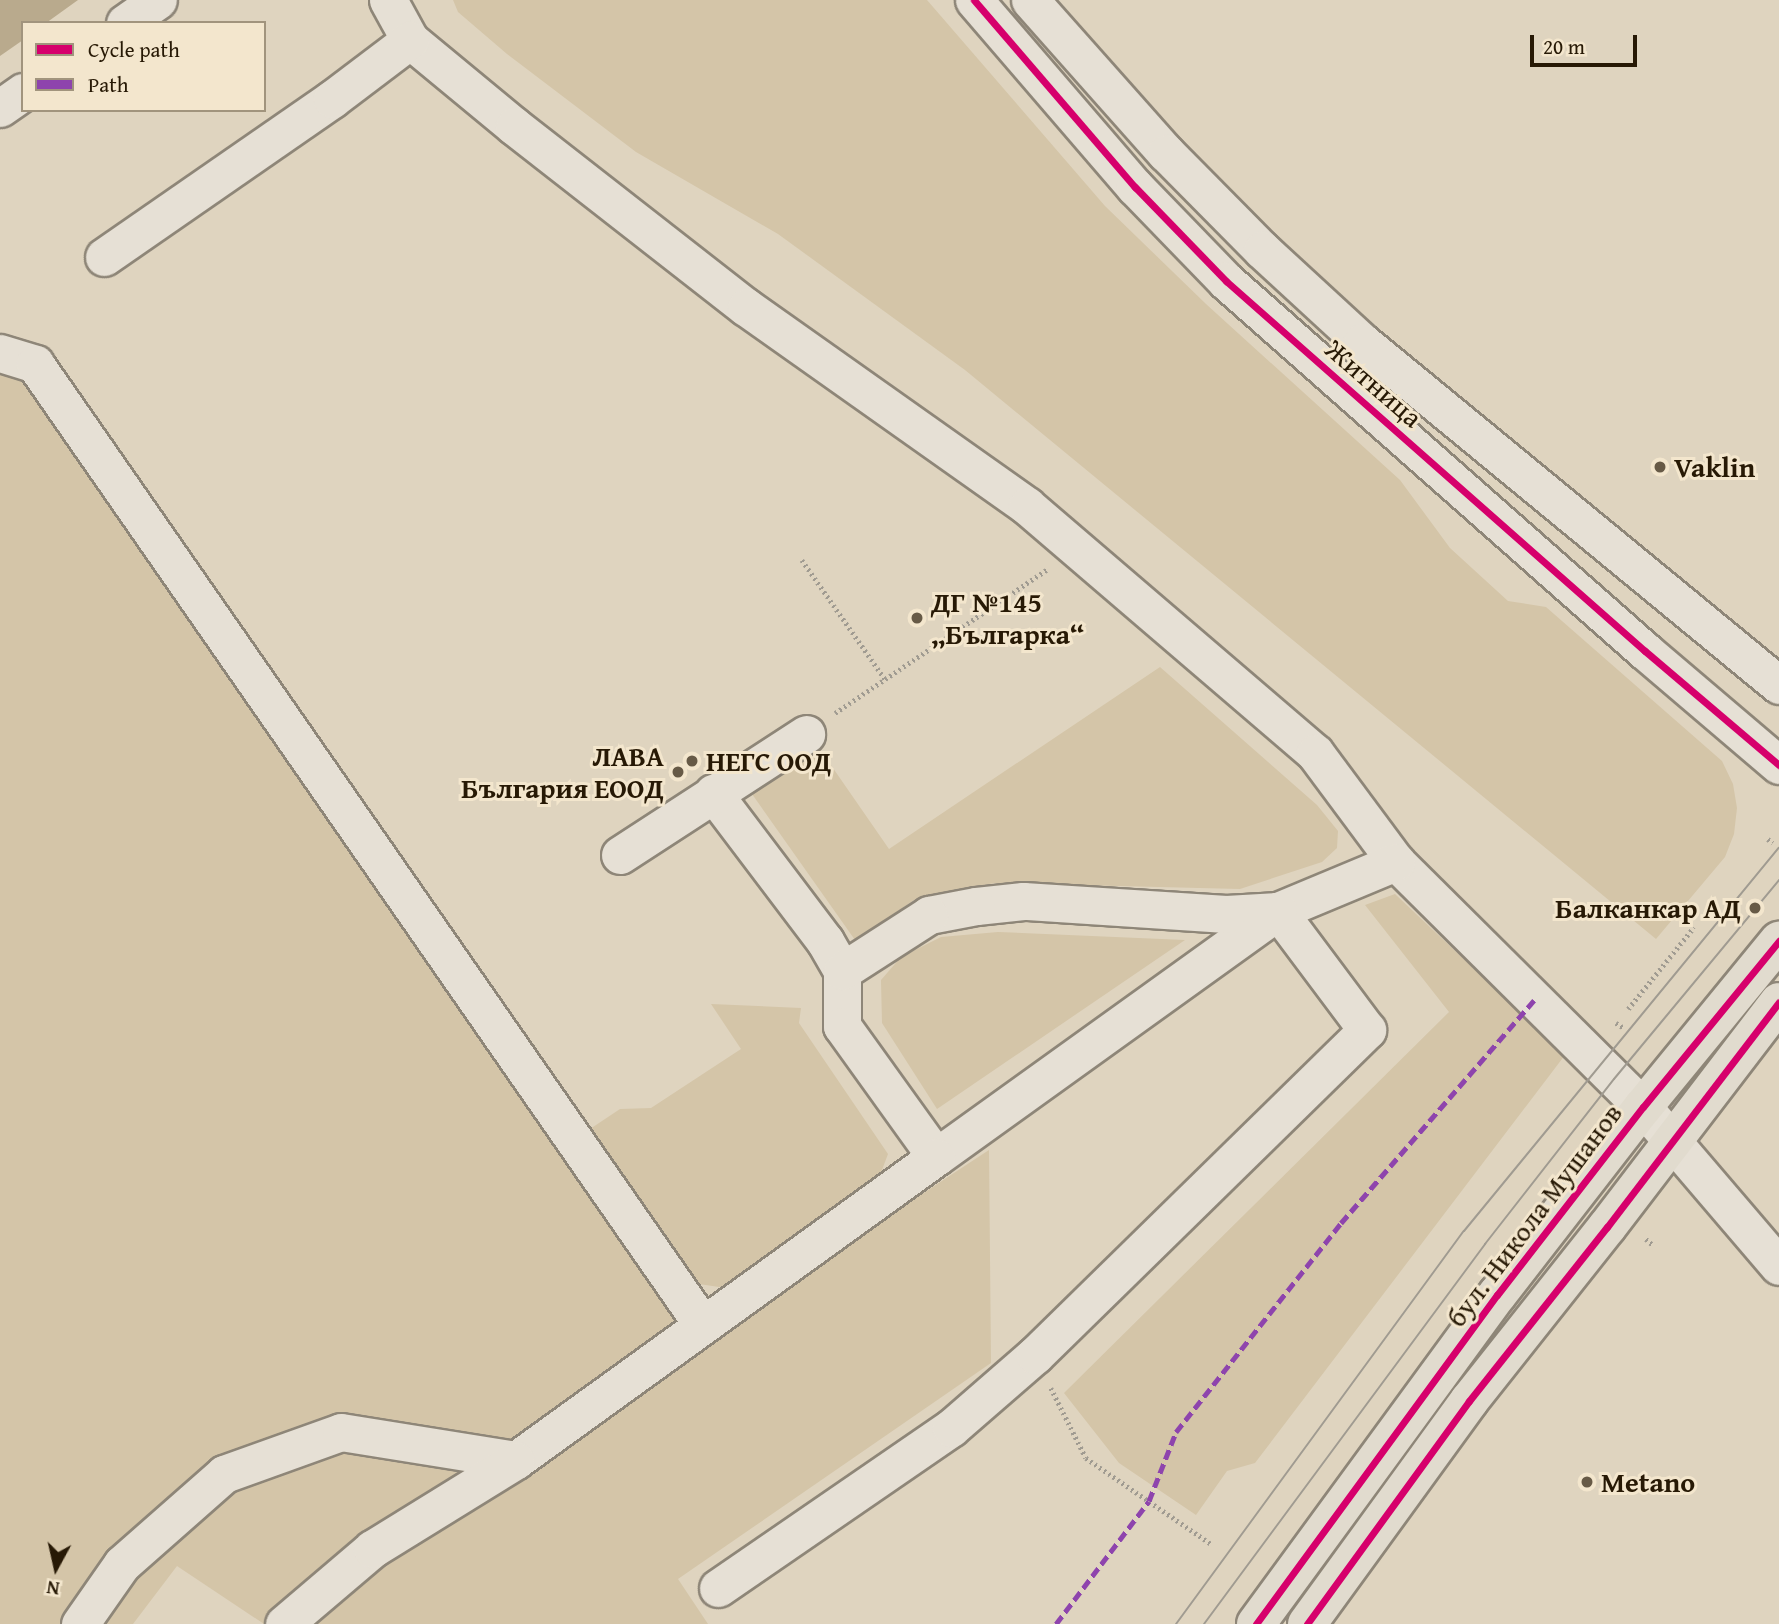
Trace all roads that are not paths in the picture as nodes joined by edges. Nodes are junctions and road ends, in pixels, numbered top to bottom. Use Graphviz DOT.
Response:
graph roads {
  1 [pos="158,0"];
  2 [pos="388,0"];
  3 [pos="974,0"];
  4 [pos="1030,0"];
  5 [pos="128,21"];
  6 [pos="410,40"];
  7 [pos="21,93"];
  8 [pos="0,108"];
  9 [pos="104,257"];
  10 [pos="0,353"];
  11 [pos="1779,685"];
  12 [pos="806,734"];
  13 [pos="1779,765"];
  14 [pos="713,793"];
  15 [pos="620,855"];
  16 [pos="1396,862"];
  17 [pos="1278,911"];
  18 [pos="1779,941"];
  19 [pos="842,971"];
  20 [pos="1779,1002"];
  21 [pos="1643,1107"];
  22 [pos="1672,1141"];
  23 [pos="936,1157"];
  24 [pos="1779,1266"];
  25 [pos="702,1324"];
  26 [pos="516,1460"];
  27 [pos="718,1588"];
  28 [pos="80,1624"];
  29 [pos="284,1624"];
  30 [pos="1256,1624"];
  31 [pos="1307,1624"];
  1 -- 5 [label="street"];
  2 -- 6 [label="street"];
  3 -- 13 [label="street, Житница"];
  4 -- 11 [label="street, Житница"];
  6 -- 9 [label="street"];
  6 -- 16 [label="street"];
  7 -- 8 [label="street"];
  10 -- 25 [label="street"];
  12 -- 14 [label="street"];
  14 -- 15 [label="street"];
  14 -- 19 [label="street"];
  16 -- 17 [label="street"];
  16 -- 21 [label="street"];
  17 -- 19 [label="street"];
  17 -- 23 [label="street"];
  17 -- 27 [label="street"];
  18 -- 21 [label="main road, бул. Никола Мушанов"];
  19 -- 23 [label="street"];
  20 -- 22 [label="main road"];
  21 -- 22 [label="street"];
  21 -- 30 [label="main road, бул. Никола Мушанов"];
  22 -- 24 [label="street"];
  22 -- 31 [label="main road"];
  23 -- 25 [label="street"];
  25 -- 26 [label="street"];
  26 -- 28 [label="street"];
  26 -- 29 [label="street"];
}
